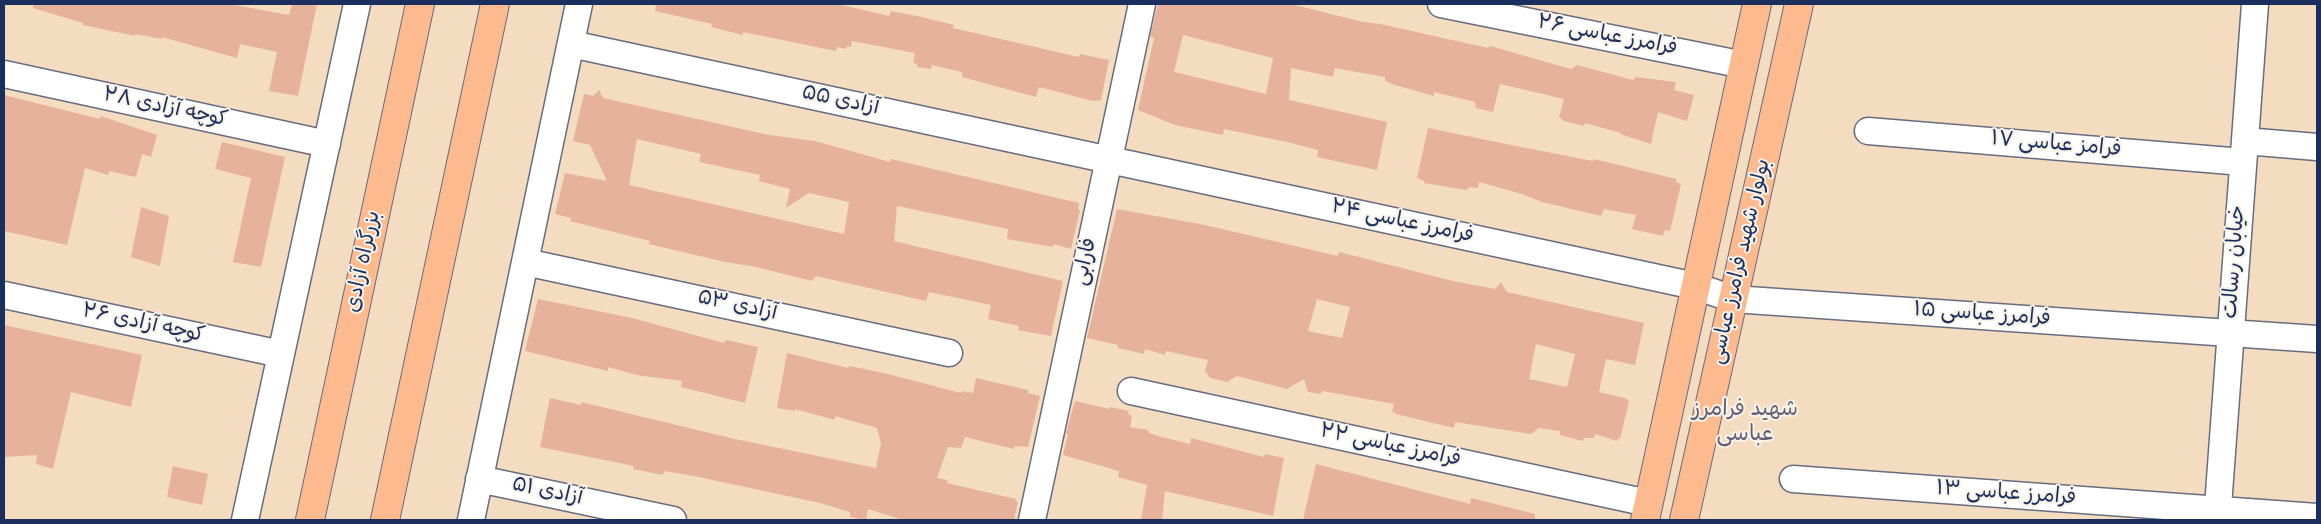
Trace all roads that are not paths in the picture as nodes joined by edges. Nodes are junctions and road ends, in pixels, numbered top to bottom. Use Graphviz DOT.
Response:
graph roads {
  1 [pos="358,4"];
  2 [pos="420,4"];
  3 [pos="495,4"];
  4 [pos="579,4"];
  5 [pos="1142,4"];
  6 [pos="1441,4"];
  7 [pos="1757,4"];
  8 [pos="1799,4"];
  9 [pos="2254,4"];
  10 [pos="571,44"];
  11 [pos="1744,65"];
  12 [pos="4,74"];
  13 [pos="1868,131"];
  14 [pos="327,144"];
  15 [pos="2317,147"];
  16 [pos="2244,152"];
  17 [pos="1108,160"];
  18 [pos="525,262"];
  19 [pos="1695,286"];
  20 [pos="4,295"];
  21 [pos="1733,299"];
  22 [pos="2231,333"];
  23 [pos="2317,339"];
  24 [pos="948,353"];
  25 [pos="282,354"];
  26 [pos="1131,391"];
  27 [pos="479,479"];
  28 [pos="1793,479"];
  29 [pos="1647,512"];
  30 [pos="2218,515"];
  31 [pos="2317,517"];
  32 [pos="245,520"];
  33 [pos="310,520"];
  34 [pos="385,520"];
  35 [pos="471,520"];
  36 [pos="673,520"];
  37 [pos="1032,520"];
  38 [pos="1684,520"];
  1 -- 14 [label="street"];
  2 -- 33 [label="main road, بزرگراه آزادی"];
  3 -- 34 [label="main road"];
  4 -- 10 [label="street"];
  5 -- 17 [label="street, فارابی"];
  6 -- 11 [label="street, فرامرز عباسی ۲۶"];
  7 -- 11 [label="main road, بولوار شهید فرامرز عباسی"];
  8 -- 21 [label="main road, بولوار شهید فرامرز عباسی"];
  9 -- 16 [label="street, خیابان رسالت"];
  10 -- 17 [label="street, آزادی ۵۵"];
  10 -- 18 [label="street"];
  11 -- 19 [label="main road, بولوار شهید فرامرز عباسی"];
  12 -- 14 [label="street, کوچه آزادی ۲۸"];
  13 -- 16 [label="street, فرامز عباسی ۱۷"];
  14 -- 25 [label="street"];
  15 -- 16 [label="street, فرامز عباسی ۱۷"];
  16 -- 22 [label="street, خیابان رسالت"];
  17 -- 19 [label="street, فرامرز عباسی ۲۴"];
  17 -- 37 [label="street, فارابی"];
  18 -- 24 [label="street, ۵۳ آزادی"];
  18 -- 27 [label="street"];
  19 -- 21 [label="street, فرامرز عباسی ۲۴"];
  19 -- 29 [label="main road, بولوار شهید فرامرز عباسی"];
  20 -- 25 [label="street, کوچه آزادی ۲۶"];
  21 -- 22 [label="street, فرامرز عباسی ۱۵"];
  21 -- 38 [label="main road, بولوار شهید فرامرز عباسی"];
  22 -- 23 [label="street, فرامرز عباسی ۱۵"];
  22 -- 30 [label="street, خیابان رسالت"];
  25 -- 32 [label="street"];
  26 -- 29 [label="street, فرامرز عباسی ۲۲"];
  27 -- 35 [label="street"];
  27 -- 36 [label="street, ۵۱ آزادی"];
  28 -- 30 [label="street, فرامرز عباسی ۱۳"];
  30 -- 31 [label="street, فرامرز عباسی ۱۳"];
}
